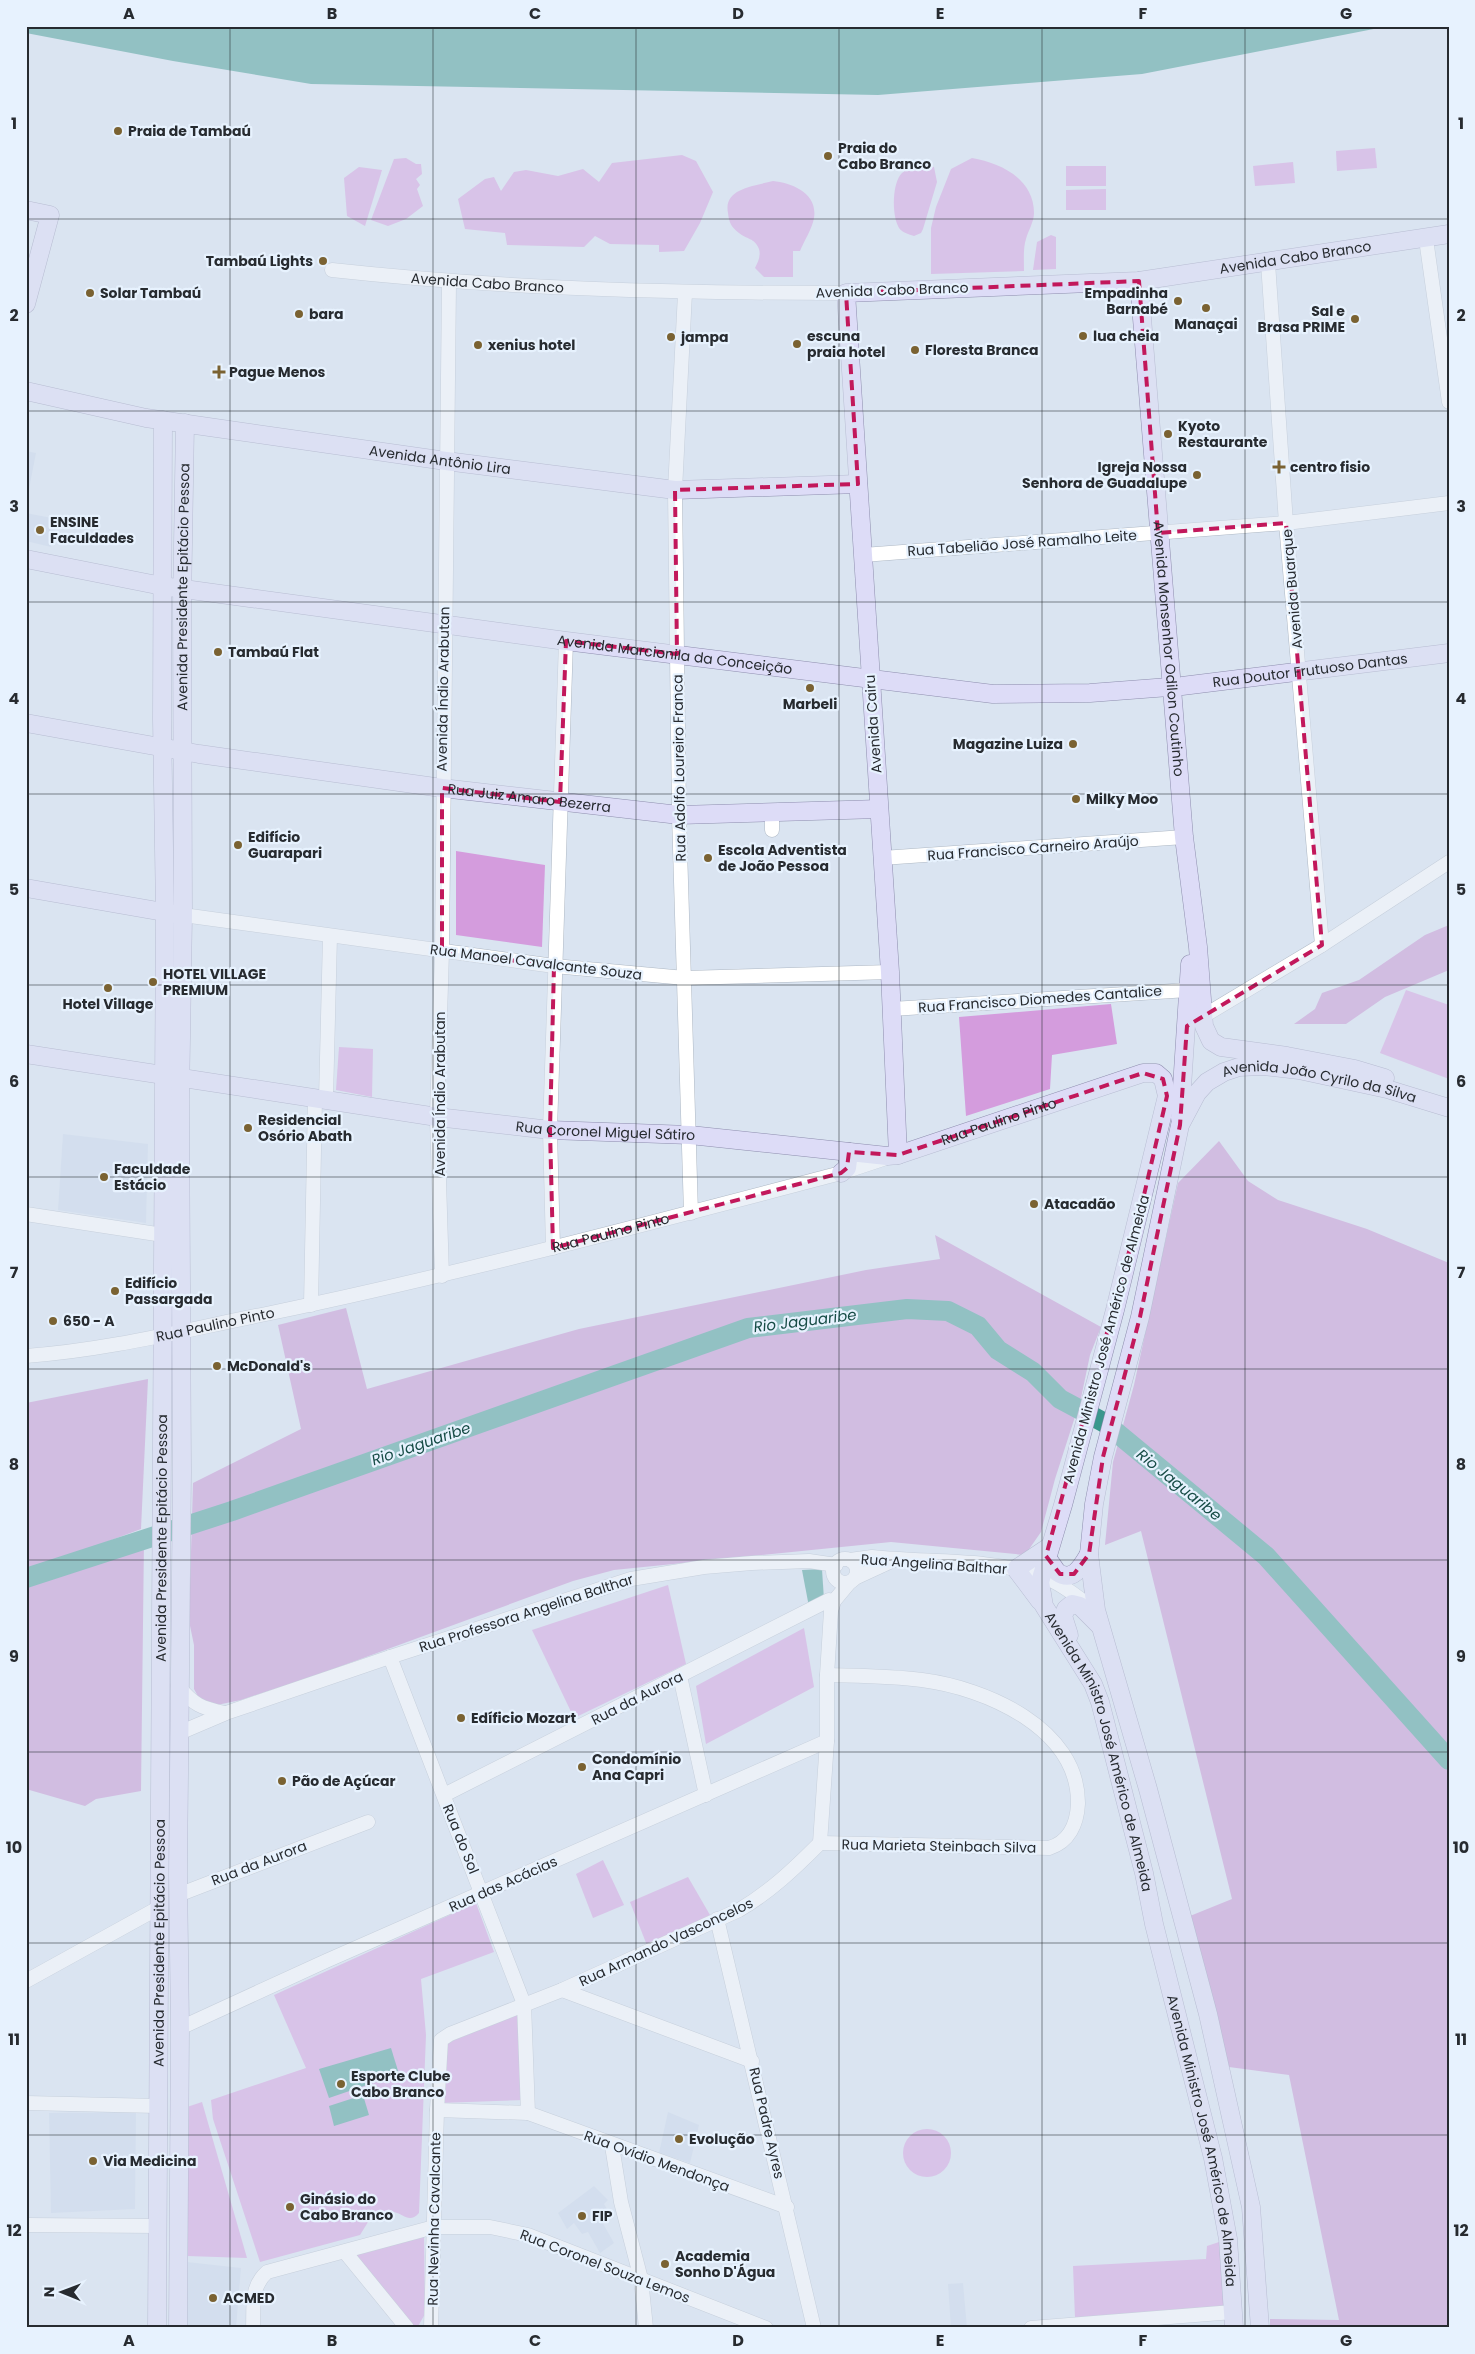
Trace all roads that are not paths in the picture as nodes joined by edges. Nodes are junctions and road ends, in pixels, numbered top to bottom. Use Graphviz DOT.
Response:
graph roads {
  1 [pos="26,210"];
  2 [pos="1449,234"];
  3 [pos="1426,239"];
  4 [pos="1268,263"];
  5 [pos="332,270"];
  6 [pos="1139,281"];
  7 [pos="449,282"];
  8 [pos="685,293"];
  9 [pos="846,293"];
  10 [pos="26,304"];
  11 [pos="26,390"];
  12 [pos="1449,402"];
  13 [pos="163,420"];
  14 [pos="184,423"];
  15 [pos="446,461"];
  16 [pos="858,484"];
  17 [pos="675,490"];
  18 [pos="1449,503"];
  19 [pos="1286,523"];
  20 [pos="1158,533"];
  21 [pos="863,555"];
  22 [pos="26,559"];
  23 [pos="162,586"];
  24 [pos="182,589"];
  25 [pos="444,624"];
  26 [pos="566,642"];
  27 [pos="1449,653"];
  28 [pos="677,654"];
  29 [pos="1299,670"];
  30 [pos="870,680"];
  31 [pos="1171,686"];
  32 [pos="26,723"];
  33 [pos="162,748"];
  34 [pos="182,751"];
  35 [pos="442,788"];
  36 [pos="560,802"];
  37 [pos="879,809"];
  38 [pos="679,816"];
  39 [pos="1184,837"];
  40 [pos="882,858"];
  41 [pos="1449,862"];
  42 [pos="26,888"];
  43 [pos="1192,911"];
  44 [pos="165,913"];
  45 [pos="183,915"];
  46 [pos="330,936"];
  47 [pos="1322,945"];
  48 [pos="442,951"];
  49 [pos="554,966"];
  50 [pos="890,972"];
  51 [pos="685,978"];
  52 [pos="1188,990"];
  53 [pos="892,1009"];
  54 [pos="1202,1017"];
  55 [pos="1221,1047"];
  56 [pos="26,1054"];
  57 [pos="172,1077"];
  58 [pos="1197,1093"];
  59 [pos="1167,1096"];
  60 [pos="1449,1097"];
  61 [pos="321,1098"];
  62 [pos="1449,1108"];
  63 [pos="437,1117"];
  64 [pos="1180,1125"];
  65 [pos="550,1130"];
  66 [pos="690,1135"];
  67 [pos="849,1152"];
  68 [pos="898,1155"];
  69 [pos="841,1173"];
  70 [pos="692,1212"];
  71 [pos="26,1214"];
  72 [pos="163,1235"];
  73 [pos="554,1248"];
  74 [pos="442,1276"];
  75 [pos="311,1305"];
  76 [pos="181,1333"];
  77 [pos="162,1338"];
  78 [pos="26,1356"];
  79 [pos="1048,1551"];
  80 [pos="1089,1554"];
  81 [pos="850,1560"];
  82 [pos="894,1560"];
  83 [pos="835,1569"];
  84 [pos="1016,1569"];
  85 [pos="1040,1576"];
  86 [pos="852,1580"];
  87 [pos="831,1604"];
  88 [pos="1044,1606"];
  89 [pos="1098,1618"];
  90 [pos="390,1657"];
  91 [pos="1085,1671"];
  92 [pos="827,1675"];
  93 [pos="680,1676"];
  94 [pos="178,1686"];
  95 [pos="226,1713"];
  96 [pos="179,1733"];
  97 [pos="827,1741"];
  98 [pos="444,1795"];
  99 [pos="706,1795"];
  100 [pos="368,1822"];
  101 [pos="820,1843"];
  102 [pos="483,1892"];
  103 [pos="178,1895"];
  104 [pos="160,1907"];
  105 [pos="718,1919"];
  106 [pos="26,1981"];
  107 [pos="562,1990"];
  108 [pos="524,2004"];
  109 [pos="180,2028"];
  110 [pos="752,2061"];
  111 [pos="26,2103"];
  112 [pos="158,2106"];
  113 [pos="436,2110"];
  114 [pos="528,2113"];
  115 [pos="612,2146"];
  116 [pos="787,2207"];
  117 [pos="26,2225"];
  118 [pos="159,2226"];
  119 [pos="434,2227"];
  120 [pos="345,2252"];
  121 [pos="641,2279"];
  122 [pos="1234,2320"];
  123 [pos="1038,2327"];
  124 [pos="157,2328"];
  125 [pos="178,2328"];
  126 [pos="253,2328"];
  127 [pos="408,2328"];
  128 [pos="431,2328"];
  129 [pos="646,2328"];
  130 [pos="766,2328"];
  131 [pos="814,2328"];
  132 [pos="1260,2328"];
  1 -- 10 [label="main road"];
  2 -- 3 [label="main road, Avenida Cabo Branco"];
  3 -- 4 [label="main road, Avenida Cabo Branco"];
  3 -- 12 [label="street"];
  4 -- 6 [label="main road, Avenida Cabo Branco"];
  4 -- 19 [label="street, Avenida Buarque"];
  5 -- 7 [label="street, Avenida Cabo Branco"];
  6 -- 9 [label="main road, Avenida Cabo Branco"];
  6 -- 20 [label="main road, Avenida Monsenhor Odilon Coutinho"];
  7 -- 8 [label="street, Avenida Cabo Branco"];
  7 -- 15 [label="street, Avenida Índio Arabutan"];
  8 -- 9 [label="street, Avenida Cabo Branco"];
  8 -- 17 [label="street, Rua Adolfo Loureiro Franca"];
  9 -- 16 [label="main road, Avenida Cairu"];
  11 -- 13 [label="main road, Avenida Antônio Lira"];
  13 -- 14 [label="main road, Avenida Antônio Lira"];
  13 -- 23 [label="main road, Avenida Presidente Epitácio Pessoa"];
  14 -- 15 [label="main road, Avenida Antônio Lira"];
  14 -- 24 [label="main road, Avenida Presidente Epitácio Pessoa"];
  15 -- 17 [label="main road, Avenida Antônio Lira"];
  15 -- 25 [label="street, Avenida Índio Arabutan"];
  16 -- 17 [label="main road, Avenida Antônio Lira"];
  16 -- 21 [label="main road, Avenida Cairu"];
  17 -- 28 [label="street, Rua Adolfo Loureiro Franca"];
  18 -- 19 [label="street, Rua Tabelião José Ramalho Leite"];
  19 -- 20 [label="street, Rua Tabelião José Ramalho Leite"];
  19 -- 29 [label="street, Avenida Buarque"];
  20 -- 21 [label="street, Rua Tabelião José Ramalho Leite"];
  20 -- 31 [label="main road, Avenida Monsenhor Odilon Coutinho"];
  21 -- 30 [label="main road, Avenida Cairu"];
  22 -- 23 [label="main road, Avenida Marcionila da Conceição"];
  23 -- 24 [label="main road, Avenida Marcionila da Conceição"];
  23 -- 33 [label="main road, Avenida Presidente Epitácio Pessoa"];
  24 -- 25 [label="main road, Avenida Marcionila da Conceição"];
  24 -- 34 [label="main road, Avenida Presidente Epitácio Pessoa"];
  25 -- 26 [label="main road, Avenida Marcionila da Conceição"];
  25 -- 35 [label="street, Avenida Índio Arabutan"];
  26 -- 28 [label="main road, Avenida Marcionila da Conceição"];
  26 -- 36 [label="street"];
  27 -- 29 [label="main road, Rua Doutor Frutuoso Dantas"];
  28 -- 30 [label="main road, Avenida Marcionila da Conceição"];
  28 -- 38 [label="street, Rua Adolfo Loureiro Franca"];
  29 -- 31 [label="main road, Rua Doutor Frutuoso Dantas"];
  29 -- 47 [label="street, Avenida Buarque"];
  30 -- 31 [label="main road, Avenida Marcionila da Conceição"];
  30 -- 37 [label="main road, Avenida Cairu"];
  31 -- 39 [label="main road, Avenida Monsenhor Odilon Coutinho"];
  32 -- 33 [label="main road"];
  33 -- 34 [label="main road"];
  33 -- 44 [label="main road, Avenida Presidente Epitácio Pessoa"];
  34 -- 35 [label="main road, Rua Juiz Amaro Bezerra"];
  34 -- 45 [label="main road, Avenida Presidente Epitácio Pessoa"];
  35 -- 36 [label="main road, Rua Juiz Amaro Bezerra"];
  35 -- 48 [label="street, Avenida Índio Arabutan"];
  36 -- 38 [label="main road, Rua Juiz Amaro Bezerra"];
  36 -- 49 [label="street"];
  37 -- 38 [label="main road, Rua Juiz Amaro Bezerra"];
  37 -- 40 [label="main road, Avenida Cairu"];
  38 -- 51 [label="street, Rua Adolfo Loureiro Franca"];
  39 -- 40 [label="street, Rua Francisco Carneiro Araújo"];
  39 -- 43 [label="main road, Avenida Monsenhor Odilon Coutinho"];
  40 -- 50 [label="main road, Avenida Cairu"];
  41 -- 47 [label="street"];
  42 -- 44 [label="main road"];
  43 -- 52 [label="main road"];
  43 -- 54 [label="main road, Avenida Monsenhor Odilon Coutinho"];
  44 -- 45 [label="main road"];
  44 -- 57 [label="main road, Avenida Presidente Epitácio Pessoa"];
  45 -- 46 [label="street, Rua Manoel Cavalcante Souza"];
  45 -- 57 [label="main road, Avenida Presidente Epitácio Pessoa"];
  46 -- 48 [label="street, Rua Manoel Cavalcante Souza"];
  46 -- 61 [label="street"];
  47 -- 54 [label="street"];
  48 -- 49 [label="street, Rua Manoel Cavalcante Souza"];
  48 -- 63 [label="street, Avenida Índio Arabutan"];
  49 -- 51 [label="street, Rua Manoel Cavalcante Souza"];
  49 -- 65 [label="street"];
  50 -- 51 [label="street, Rua Manoel Cavalcante Souza"];
  50 -- 53 [label="main road, Avenida Cairu"];
  51 -- 66 [label="street, Rua Adolfo Loureiro Franca"];
  52 -- 53 [label="street, Rua Francisco Diomedes Cantalice"];
  52 -- 64 [label="main road"];
  53 -- 68 [label="main road, Avenida Cairu"];
  54 -- 55 [label="main road, Avenida Monsenhor Odilon Coutinho"];
  55 -- 60 [label="main road, Avenida João Cyrilo da Silva"];
  56 -- 57 [label="main road, Rua Coronel Miguel Sátiro"];
  57 -- 61 [label="main road, Rua Coronel Miguel Sátiro"];
  57 -- 72 [label="main road, Avenida Presidente Epitácio Pessoa"];
  57 -- 76 [label="main road, Avenida Presidente Epitácio Pessoa"];
  58 -- 62 [label="main road, Avenida João Cyrilo da Silva"];
  58 -- 64 [label="main road, Avenida Ministro José Américo de Almeida"];
  59 -- 68 [label="main road, Rua Paulino Pinto"];
  59 -- 79 [label="main road, Avenida Ministro José Américo de Almeida"];
  61 -- 63 [label="main road, Rua Coronel Miguel Sátiro"];
  61 -- 75 [label="street"];
  63 -- 65 [label="main road, Rua Coronel Miguel Sátiro"];
  63 -- 74 [label="street, Avenida Índio Arabutan"];
  64 -- 80 [label="main road, Avenida Ministro José Américo de Almeida"];
  65 -- 66 [label="main road, Rua Coronel Miguel Sátiro"];
  65 -- 73 [label="street"];
  66 -- 67 [label="main road, Rua Coronel Miguel Sátiro"];
  66 -- 70 [label="street, Rua Adolfo Loureiro Franca"];
  67 -- 68 [label="main road, Rua Coronel Miguel Sátiro"];
  67 -- 69 [label="main road"];
  68 -- 69 [label="street, Rua Paulino Pinto"];
  69 -- 70 [label="street, Rua Paulino Pinto"];
  70 -- 73 [label="street, Rua Paulino Pinto"];
  71 -- 72 [label="street"];
  72 -- 77 [label="main road, Avenida Presidente Epitácio Pessoa"];
  73 -- 74 [label="street, Rua Paulino Pinto"];
  74 -- 75 [label="street, Rua Paulino Pinto"];
  75 -- 76 [label="street, Rua Paulino Pinto"];
  76 -- 77 [label="street, Rua Paulino Pinto"];
  76 -- 94 [label="main road, Avenida Presidente Epitácio Pessoa"];
  77 -- 78 [label="street, Rua Paulino Pinto"];
  77 -- 104 [label="main road, Avenida Presidente Epitácio Pessoa"];
  79 -- 80 [label="main road"];
  79 -- 84 [label="main road"];
  79 -- 85 [label="main road, Avenida Ministro José Américo de Almeida"];
  80 -- 89 [label="main road, Avenida Ministro José Américo de Almeida"];
  81 -- 82 [label="street, Rua Angelina Balthar"];
  81 -- 83 [label="street"];
  81 -- 86 [label="street"];
  82 -- 84 [label="street, Rua Angelina Balthar"];
  82 -- 86 [label="street"];
  83 -- 86 [label="street"];
  83 -- 87 [label="street"];
  83 -- 90 [label="street, Rua Professora Angelina Balthar"];
  84 -- 85 [label="street, Rua Angelina Balthar"];
  84 -- 88 [label="main road"];
  85 -- 88 [label="main road, Avenida Ministro José Américo de Almeida"];
  85 -- 89 [label="street, Rua Angelina Balthar"];
  86 -- 87 [label="street"];
  87 -- 92 [label="street"];
  87 -- 93 [label="street, Rua da Aurora"];
  88 -- 91 [label="main road, Avenida Ministro José Américo de Almeida"];
  89 -- 91 [label="main road"];
  89 -- 132 [label="main road, Avenida Ministro José Américo de Almeida"];
  90 -- 95 [label="street, Rua Professora Angelina Balthar"];
  90 -- 98 [label="street, Rua do Sol"];
  91 -- 122 [label="main road, Avenida Ministro José Américo de Almeida"];
  92 -- 97 [label="street"];
  92 -- 101 [label="street, Rua Marieta Steinbach Silva"];
  93 -- 98 [label="street, Rua da Aurora"];
  93 -- 99 [label="street"];
  94 -- 95 [label="street"];
  94 -- 96 [label="main road, Avenida Presidente Epitácio Pessoa"];
  95 -- 96 [label="street"];
  96 -- 103 [label="main road, Avenida Presidente Epitácio Pessoa"];
  97 -- 99 [label="street, Rua das Acácias"];
  97 -- 101 [label="street"];
  98 -- 102 [label="street, Rua do Sol"];
  99 -- 102 [label="street, Rua das Acácias"];
  100 -- 103 [label="street, Rua da Aurora"];
  101 -- 105 [label="street, Rua Armando Vasconcelos"];
  102 -- 108 [label="street, Rua do Sol"];
  102 -- 109 [label="street, Rua das Acácias"];
  103 -- 109 [label="main road, Avenida Presidente Epitácio Pessoa"];
  104 -- 106 [label="street"];
  104 -- 112 [label="main road, Avenida Presidente Epitácio Pessoa"];
  105 -- 107 [label="street, Rua Armando Vasconcelos"];
  105 -- 110 [label="street, Rua Padre Ayres"];
  107 -- 108 [label="street, Rua Armando Vasconcelos"];
  107 -- 110 [label="street"];
  108 -- 113 [label="street, Rua Armando Vasconcelos"];
  108 -- 114 [label="street, Rua do Sol"];
  109 -- 125 [label="main road, Avenida Presidente Epitácio Pessoa"];
  110 -- 116 [label="street, Rua Padre Ayres"];
  111 -- 112 [label="street"];
  112 -- 118 [label="main road, Avenida Presidente Epitácio Pessoa"];
  113 -- 114 [label="street, Rua Ovídio Mendonça"];
  113 -- 119 [label="street, Rua Nevinha Cavalcante"];
  114 -- 115 [label="street, Rua Ovídio Mendonça"];
  115 -- 116 [label="street, Rua Ovídio Mendonça"];
  115 -- 121 [label="street"];
  116 -- 131 [label="street, Rua Padre Ayres"];
  117 -- 118 [label="street"];
  118 -- 124 [label="main road, Avenida Presidente Epitácio Pessoa"];
  119 -- 120 [label="street, Rua Coronel Souza Lemos"];
  119 -- 121 [label="street, Rua Coronel Souza Lemos"];
  119 -- 128 [label="street, Rua Nevinha Cavalcante"];
  120 -- 126 [label="street, Rua Coronel Souza Lemos"];
  120 -- 127 [label="street"];
  121 -- 129 [label="street"];
  121 -- 130 [label="street, Rua Coronel Souza Lemos"];
  122 -- 123 [label="street"];
}
